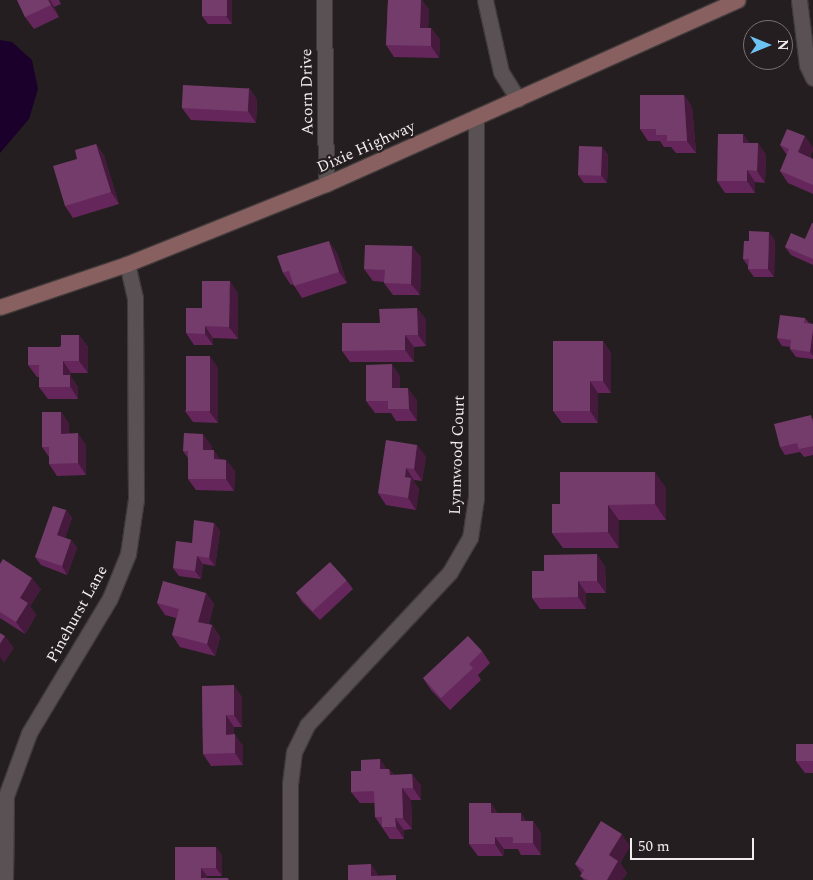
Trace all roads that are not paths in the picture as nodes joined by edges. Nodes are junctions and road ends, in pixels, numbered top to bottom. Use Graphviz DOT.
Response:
graph roads {
  1 [pos="324,0"];
  2 [pos="485,0"];
  3 [pos="738,0"];
  4 [pos="799,0"];
  5 [pos="813,78"];
  6 [pos="518,99"];
  7 [pos="476,117"];
  8 [pos="326,184"];
  9 [pos="127,264"];
  10 [pos="0,306"];
  11 [pos="5,880"];
  12 [pos="290,880"];
  1 -- 8 [label="street, Acorn Drive"];
  2 -- 6 [label="street"];
  3 -- 6 [label="main road, Dixie Highway"];
  4 -- 5 [label="street"];
  6 -- 7 [label="main road, Dixie Highway"];
  7 -- 8 [label="main road, Dixie Highway"];
  7 -- 12 [label="street, Lynnwood Court"];
  8 -- 9 [label="main road, Dixie Highway"];
  9 -- 10 [label="main road, Dixie Highway"];
  9 -- 11 [label="street, Pinehurst Lane"];
}
